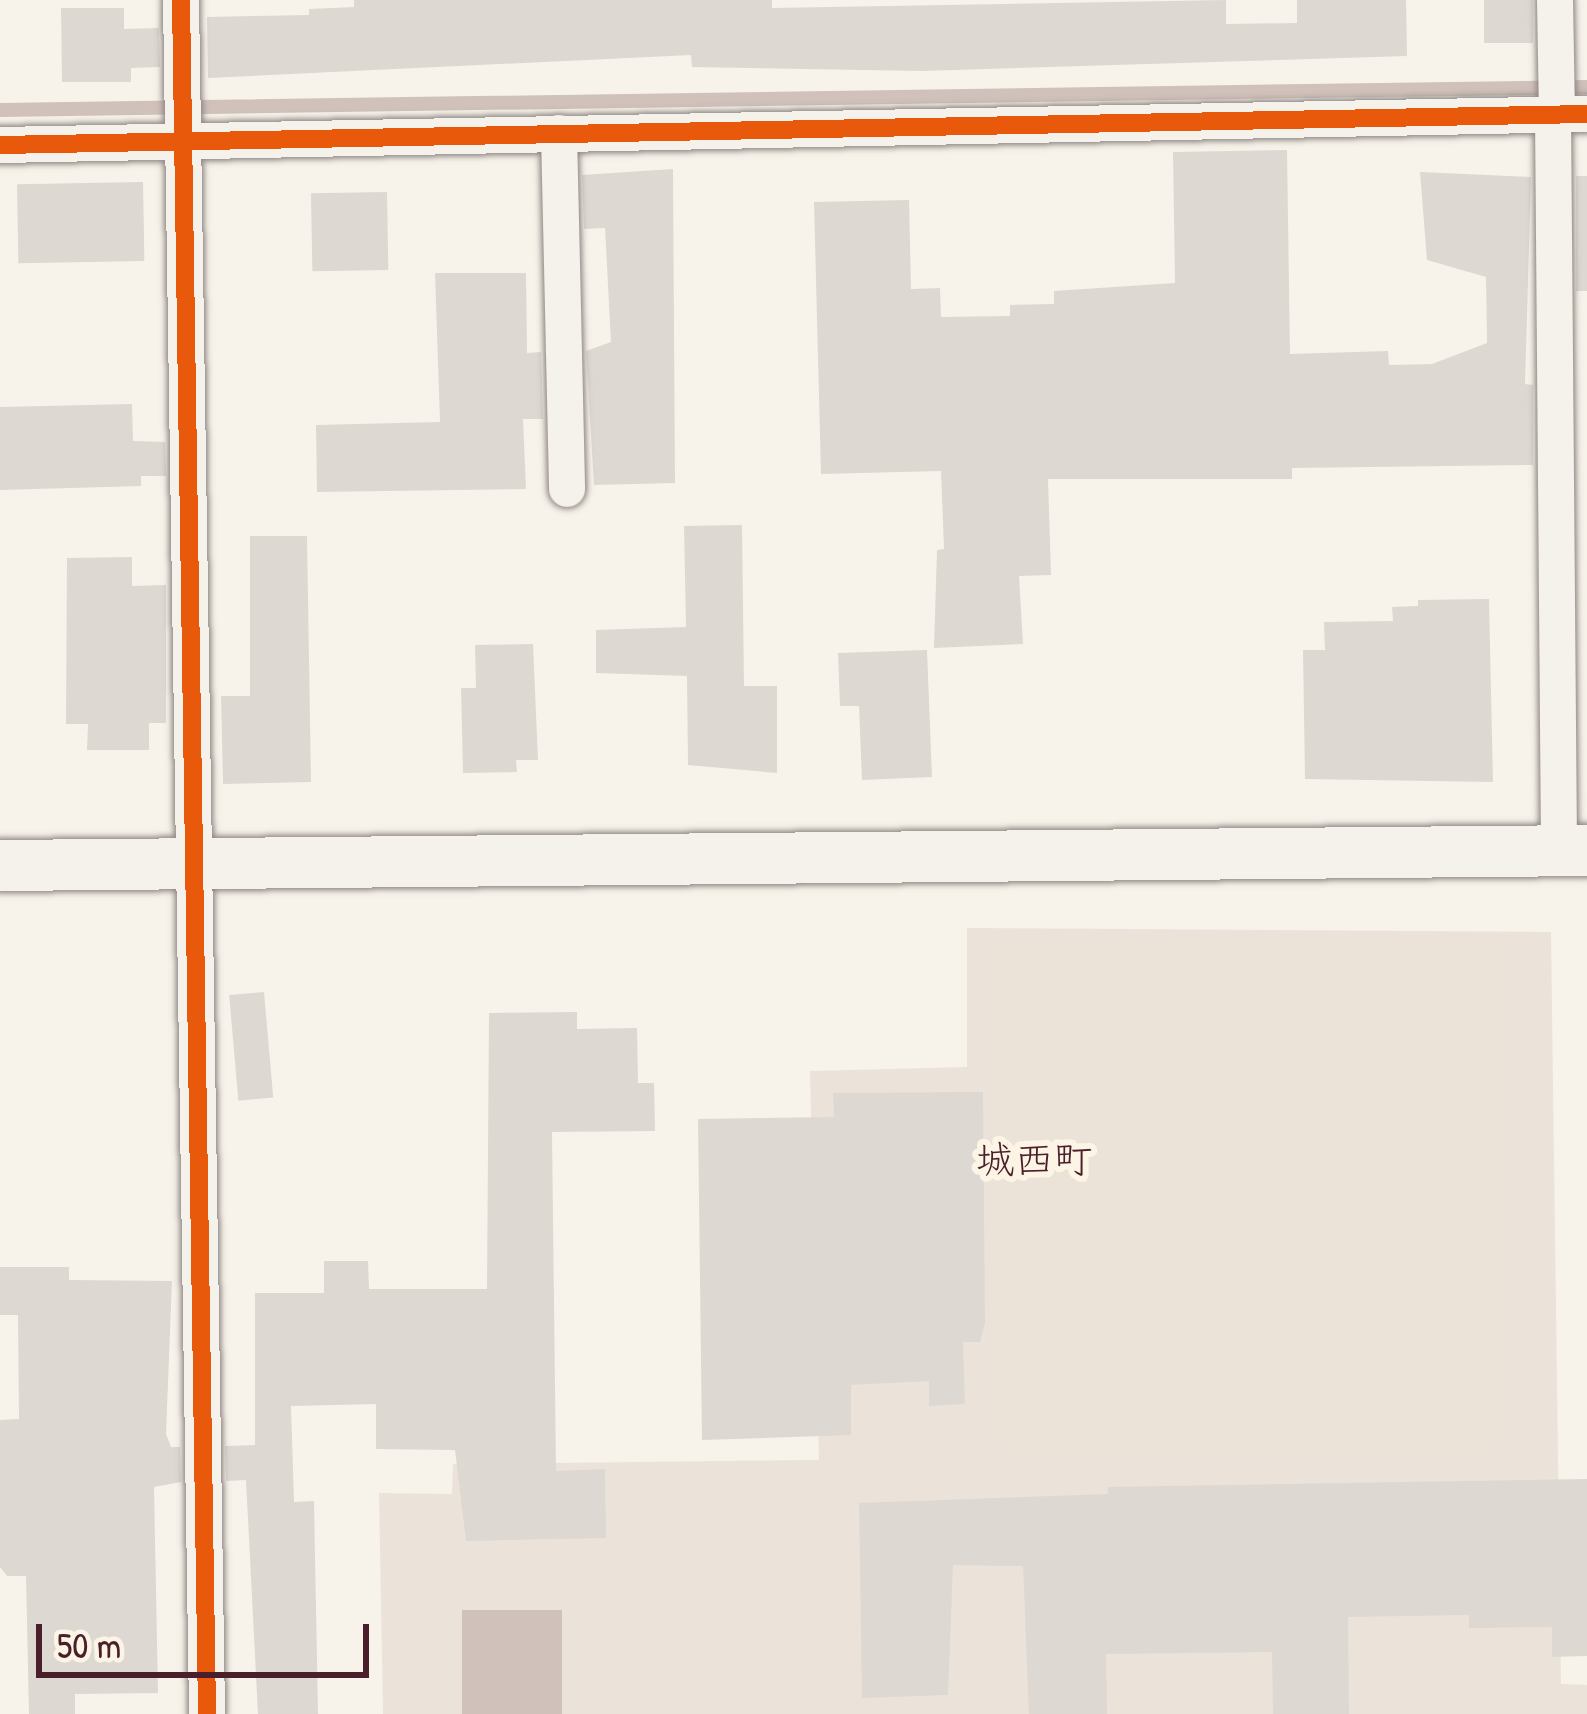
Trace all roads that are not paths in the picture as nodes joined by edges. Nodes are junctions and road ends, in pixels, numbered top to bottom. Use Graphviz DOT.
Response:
graph roads {
  1 [pos="181,0"];
  2 [pos="1555,0"];
  3 [pos="1564,113"];
  4 [pos="559,133"];
  5 [pos="184,138"];
  6 [pos="0,145"];
  7 [pos="567,489"];
  8 [pos="1573,850"];
  9 [pos="195,859"];
  10 [pos="0,865"];
  11 [pos="207,1714"];
  1 -- 5 [label="street"];
  2 -- 3 [label="street"];
  3 -- 4 [label="street"];
  3 -- 8 [label="street"];
  4 -- 5 [label="street"];
  4 -- 7 [label="street"];
  5 -- 6 [label="street"];
  5 -- 9 [label="street"];
  8 -- 9 [label="street"];
  9 -- 10 [label="street"];
  9 -- 11 [label="street"];
}
